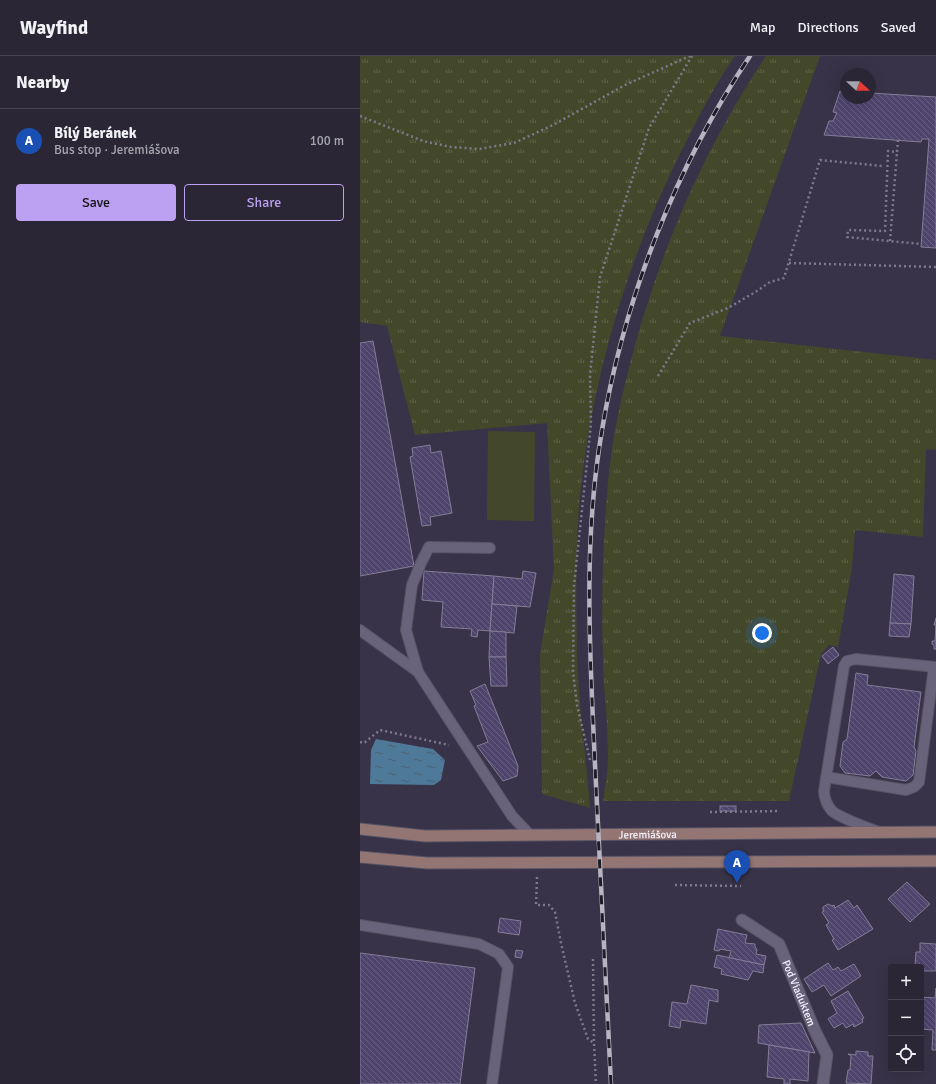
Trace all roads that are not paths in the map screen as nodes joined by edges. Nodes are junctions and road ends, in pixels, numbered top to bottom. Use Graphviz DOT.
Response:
graph roads {
  1 [pos="490,548"];
  2 [pos="360,630"];
  3 [pos="935,667"];
  4 [pos="418,672"];
  5 [pos="826,777"];
  6 [pos="360,829"];
  7 [pos="879,832"];
  8 [pos="936,832"];
  9 [pos="530,835"];
  10 [pos="360,857"];
  11 [pos="936,861"];
  12 [pos="742,920"];
  13 [pos="360,925"];
  14 [pos="492,1084"];
  15 [pos="823,1084"];
  1 -- 4 [label="lane"];
  2 -- 4 [label="lane"];
  3 -- 5 [label="lane"];
  3 -- 5 [label="lane"];
  4 -- 9 [label="lane"];
  5 -- 7 [label="lane"];
  6 -- 9 [label="main road, Jeremiášova"];
  7 -- 8 [label="main road, Jeremiášova"];
  7 -- 9 [label="main road, Jeremiášova"];
  10 -- 11 [label="main road"];
  12 -- 15 [label="street, Pod Viaduktem"];
  13 -- 14 [label="lane"];
}
